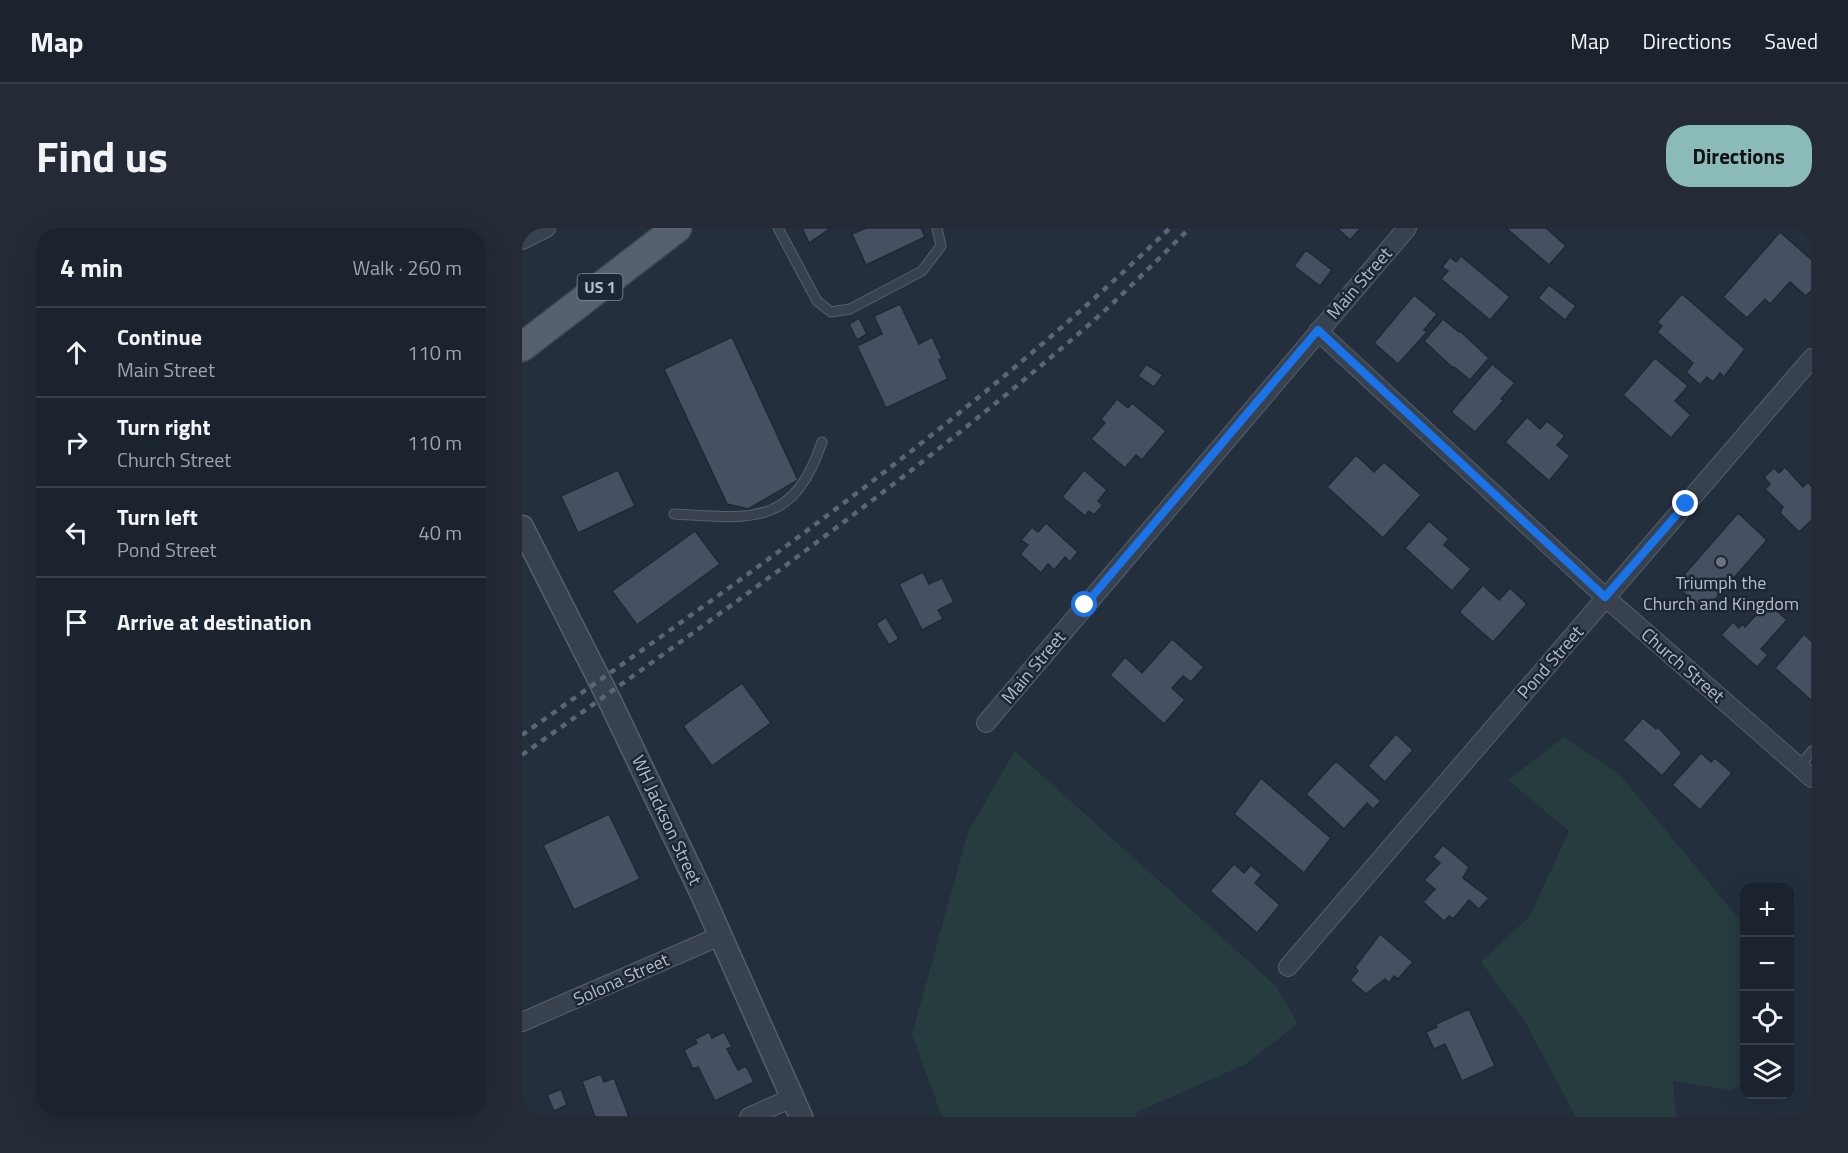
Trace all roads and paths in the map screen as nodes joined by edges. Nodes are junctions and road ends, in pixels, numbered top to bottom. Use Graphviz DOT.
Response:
graph roads {
  1 [pos="546,228"];
  2 [pos="677,228"];
  3 [pos="778,228"];
  4 [pos="937,228"];
  5 [pos="1407,228"];
  6 [pos="522,240"];
  7 [pos="1318,330"];
  8 [pos="522,346"];
  9 [pos="1812,358"];
  10 [pos="822,442"];
  11 [pos="674,514"];
  12 [pos="524,537"];
  13 [pos="1605,597"];
  14 [pos="986,723"];
  15 [pos="1812,751"];
  16 [pos="1806,772"];
  17 [pos="720,936"];
  18 [pos="1288,967"];
  19 [pos="522,1022"];
  20 [pos="797,1107"];
  21 [pos="749,1117"];
  1 -- 6 [label="street"];
  2 -- 8 [label="main road, US 1"];
  3 -- 4 [label="lane"];
  5 -- 7 [label="street, Main Street"];
  7 -- 13 [label="street, Church Street"];
  7 -- 14 [label="street, Main Street"];
  9 -- 13 [label="street, Pond Street"];
  10 -- 11 [label="lane"];
  12 -- 17 [label="street, WH Jackson Street"];
  13 -- 16 [label="street, Church Street"];
  13 -- 18 [label="street, Pond Street"];
  15 -- 16 [label="lane"];
  17 -- 19 [label="street, Solona Street"];
  17 -- 20 [label="street, WH Jackson Street"];
  20 -- 21 [label="street"];
}
